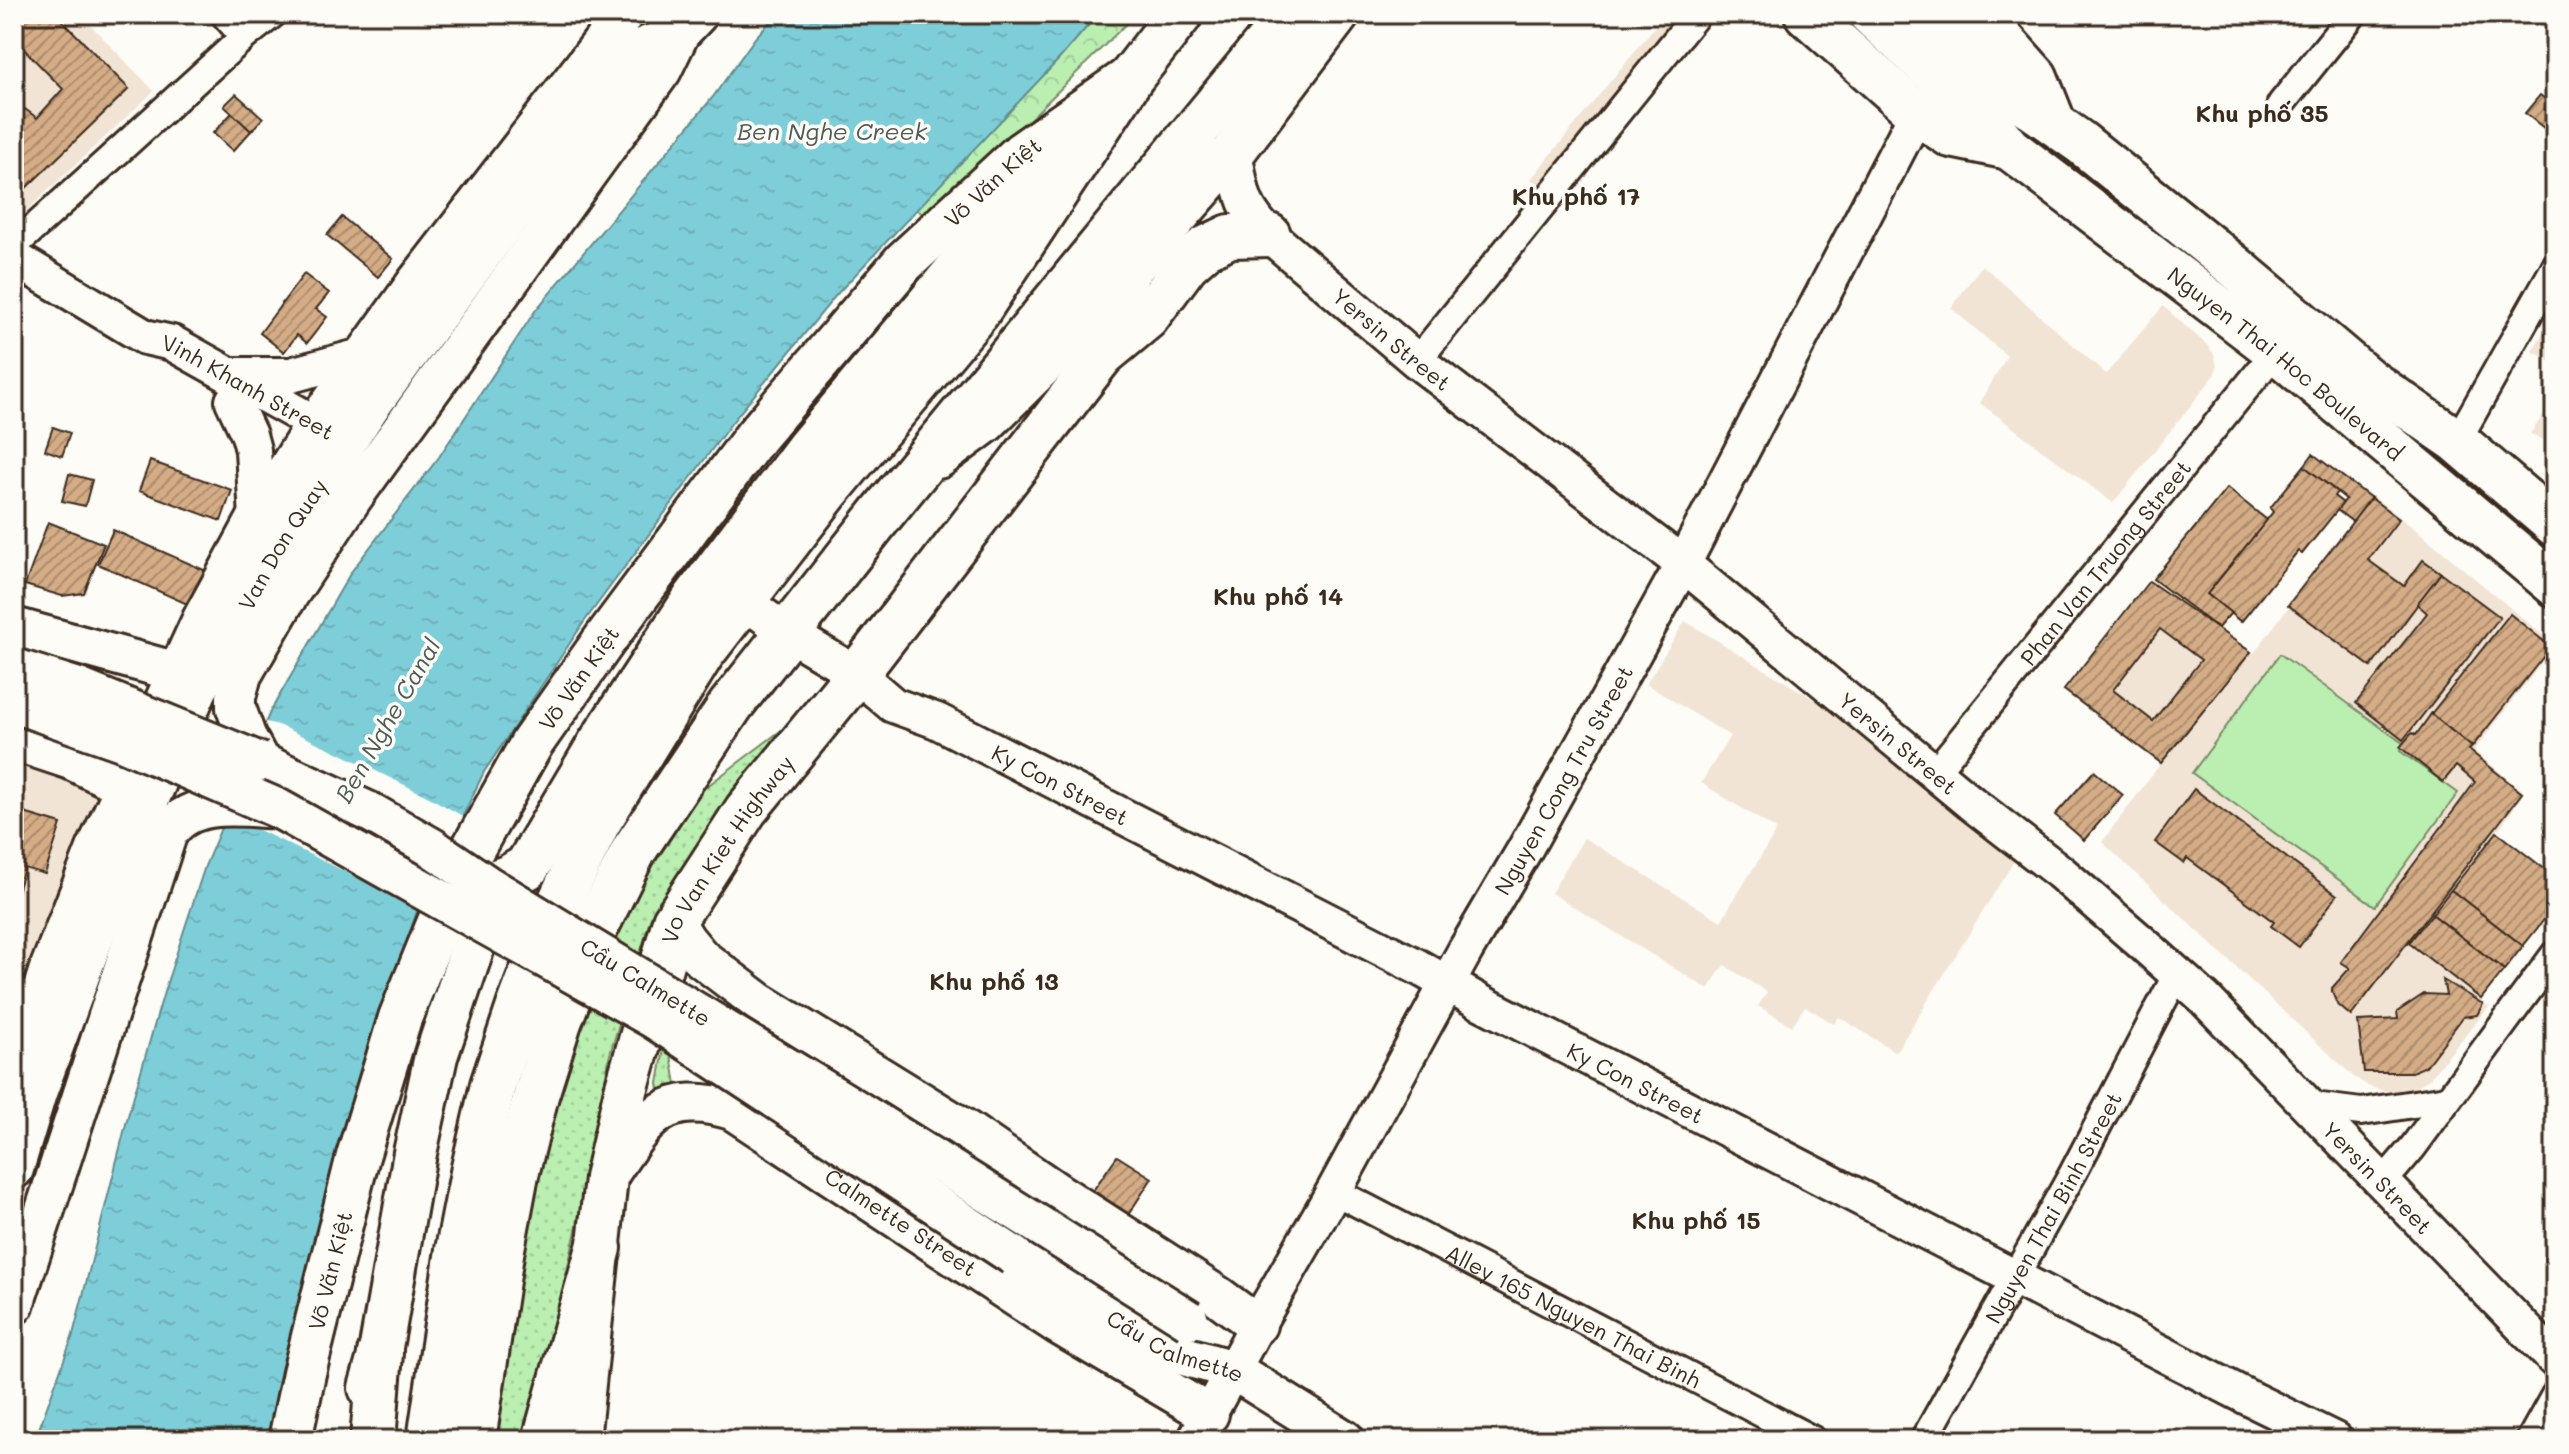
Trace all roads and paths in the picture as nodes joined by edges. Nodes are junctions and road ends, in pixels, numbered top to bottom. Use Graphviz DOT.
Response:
graph roads {
  1 [pos="224,14"];
  2 [pos="273,14"];
  3 [pos="1180,14"];
  4 [pos="1291,14"];
  5 [pos="1338,14"];
  6 [pos="1697,14"];
  7 [pos="1806,14"];
  8 [pos="1870,14"];
  9 [pos="1920,14"];
  10 [pos="2353,14"];
  11 [pos="621,15"];
  12 [pos="1982,15"];
  13 [pos="689,24"];
  14 [pos="244,37"];
  15 [pos="1132,76"];
  16 [pos="2281,104"];
  17 [pos="1917,113"];
  18 [pos="2003,121"];
  19 [pos="2054,123"];
  20 [pos="1234,151"];
  21 [pos="1269,235"];
  22 [pos="14,246"];
  23 [pos="14,258"];
  24 [pos="2555,267"];
  25 [pos="1128,271"];
  26 [pos="2276,351"];
  27 [pos="365,355"];
  28 [pos="1101,357"];
  29 [pos="1417,361"];
  30 [pos="231,388"];
  31 [pos="2457,441"];
  32 [pos="325,442"];
  33 [pos="912,476"];
  34 [pos="257,518"];
  35 [pos="2555,525"];
  36 [pos="1683,564"];
  37 [pos="2555,585"];
  38 [pos="742,600"];
  39 [pos="14,627"];
  40 [pos="788,633"];
  41 [pos="14,668"];
  42 [pos="177,672"];
  43 [pos="857,674"];
  44 [pos="14,703"];
  45 [pos="14,741"];
  46 [pos="260,762"];
  47 [pos="1935,772"];
  48 [pos="124,786"];
  49 [pos="279,809"];
  50 [pos="484,904"];
  51 [pos="674,921"];
  52 [pos="2555,954"];
  53 [pos="2177,974"];
  54 [pos="1447,984"];
  55 [pos="807,1030"];
  56 [pos="14,1082"];
  57 [pos="2447,1099"];
  58 [pos="2306,1105"];
  59 [pos="750,1121"];
  60 [pos="14,1169"];
  61 [pos="606,1178"];
  62 [pos="2384,1181"];
  63 [pos="1334,1191"];
  64 [pos="599,1248"];
  65 [pos="2014,1276"];
  66 [pos="14,1305"];
  67 [pos="1257,1325"];
  68 [pos="380,1353"];
  69 [pos="2555,1360"];
  70 [pos="1233,1370"];
  71 [pos="2555,1395"];
  72 [pos="1202,1427"];
  73 [pos="290,1440"];
  74 [pos="355,1440"];
  75 [pos="373,1440"];
  76 [pos="385,1440"];
  77 [pos="411,1440"];
  78 [pos="430,1440"];
  79 [pos="473,1440"];
  80 [pos="545,1440"];
  81 [pos="578,1440"];
  82 [pos="1345,1440"];
  83 [pos="1813,1440"];
  84 [pos="1924,1440"];
  85 [pos="2335,1440"];
  86 [pos="2530,1440"];
  1 -- 14 [label="street"];
  2 -- 14 [label="street"];
  3 -- 15 [label="highway, Võ Văn Kiệt"];
  4 -- 33 [label="highway"];
  5 -- 20 [label="main road"];
  6 -- 29 [label="street"];
  7 -- 17 [label="main road, Nguyen Thai Hoc Boulevard"];
  8 -- 18 [label="main road"];
  9 -- 18 [label="main road"];
  10 -- 16 [label="street"];
  11 -- 27 [label="main road, Van Don Quay"];
  12 -- 19 [label="main road"];
  13 -- 32 [label="main road, Van Don Quay"];
  13 -- 46 [label="main road"];
  14 -- 22 [label="street"];
  15 -- 38 [label="highway, Võ Văn Kiệt"];
  15 -- 50 [label="highway"];
  15 -- 73 [label="main road, Võ Văn Kiệt"];
  17 -- 18 [label="main road, Nguyen Thai Hoc Boulevard"];
  17 -- 36 [label="street, Nguyen Cong Tru Street"];
  18 -- 19 [label="main road, Nguyen Thai Hoc Boulevard"];
  18 -- 26 [label="main road, Nguyen Thai Hoc Boulevard"];
  19 -- 31 [label="main road, Nguyen Thai Hoc Boulevard"];
  20 -- 21 [label="street, Yersin Street"];
  20 -- 25 [label="main road"];
  21 -- 28 [label="main road"];
  21 -- 29 [label="street, Yersin Street"];
  23 -- 30 [label="street, Vinh Khanh Street"];
  24 -- 31 [label="street"];
  25 -- 28 [label="main road"];
  25 -- 33 [label="main road"];
  26 -- 37 [label="main road, Nguyen Thai Hoc Boulevard"];
  26 -- 47 [label="street, Phan Van Truong Street"];
  27 -- 30 [label="street"];
  27 -- 32 [label="main road, Van Don Quay"];
  28 -- 43 [label="main road, Vo Van Kiet Highway"];
  29 -- 36 [label="street, Yersin Street"];
  30 -- 32 [label="street, Vinh Khanh Street"];
  30 -- 34 [label="street"];
  31 -- 35 [label="main road, Nguyen Thai Hoc Boulevard"];
  32 -- 34 [label="main road, Van Don Quay"];
  32 -- 60 [label="main road, Van Don Quay"];
  33 -- 40 [label="highway"];
  34 -- 42 [label="main road, Van Don Quay"];
  36 -- 47 [label="street, Yersin Street"];
  36 -- 54 [label="street, Nguyen Cong Tru Street"];
  38 -- 40 [label="street, Ky Con Street"];
  38 -- 77 [label="highway, Võ Văn Kiệt"];
  38 -- 78 [label="highway, Võ Văn Kiệt"];
  39 -- 42 [label="main road"];
  40 -- 43 [label="street, Ky Con Street"];
  40 -- 79 [label="highway"];
  41 -- 46 [label="main road, Cầu Calmette, bridge"];
  42 -- 48 [label="main road, Van Don Quay"];
  43 -- 51 [label="main road, Vo Van Kiet Highway"];
  43 -- 54 [label="street, Ky Con Street"];
  44 -- 49 [label="main road, Cầu Calmette, bridge"];
  45 -- 48 [label="main road"];
  46 -- 50 [label="main road, Cầu Calmette, bridge"];
  47 -- 53 [label="street, Yersin Street"];
  48 -- 56 [label="main road, Van Don Quay"];
  49 -- 50 [label="main road, Cầu Calmette, bridge"];
  49 -- 66 [label="main road"];
  50 -- 68 [label="main road"];
  50 -- 70 [label="main road, Cầu Calmette, bridge"];
  50 -- 70 [label="main road, Cầu Calmette, bridge"];
  51 -- 55 [label="main road"];
  51 -- 61 [label="main road, Vo Van Kiet Highway"];
  52 -- 57 [label="street"];
  53 -- 58 [label="street, Yersin Street"];
  53 -- 65 [label="street, Nguyen Thai Binh Street"];
  54 -- 63 [label="street, Nguyen Cong Tru Street"];
  54 -- 65 [label="street, Ky Con Street"];
  55 -- 59 [label="main road"];
  55 -- 67 [label="main road"];
  57 -- 58 [label="street"];
  57 -- 62 [label="street"];
  58 -- 62 [label="street, Yersin Street"];
  59 -- 61 [label="main road, Calmette Street"];
  59 -- 72 [label="main road, Calmette Street"];
  61 -- 64 [label="main road, Vo Van Kiet Highway"];
  62 -- 69 [label="street, Yersin Street"];
  63 -- 67 [label="street, Nguyen Cong Tru Street"];
  63 -- 83 [label="street, Alley 165 Nguyen Thai Binh"];
  64 -- 80 [label="highway"];
  64 -- 81 [label="main road, Vo Van Kiet Highway"];
  65 -- 84 [label="street, Nguyen Thai Binh Street"];
  65 -- 85 [label="street, Ky Con Street"];
  67 -- 70 [label="street, Nguyen Cong Tru Street"];
  68 -- 74 [label="main road"];
  68 -- 75 [label="highway"];
  68 -- 76 [label="highway"];
  70 -- 72 [label="street, Nguyen Cong Tru Street"];
  70 -- 82 [label="main road"];
  71 -- 86 [label="street"];
}
